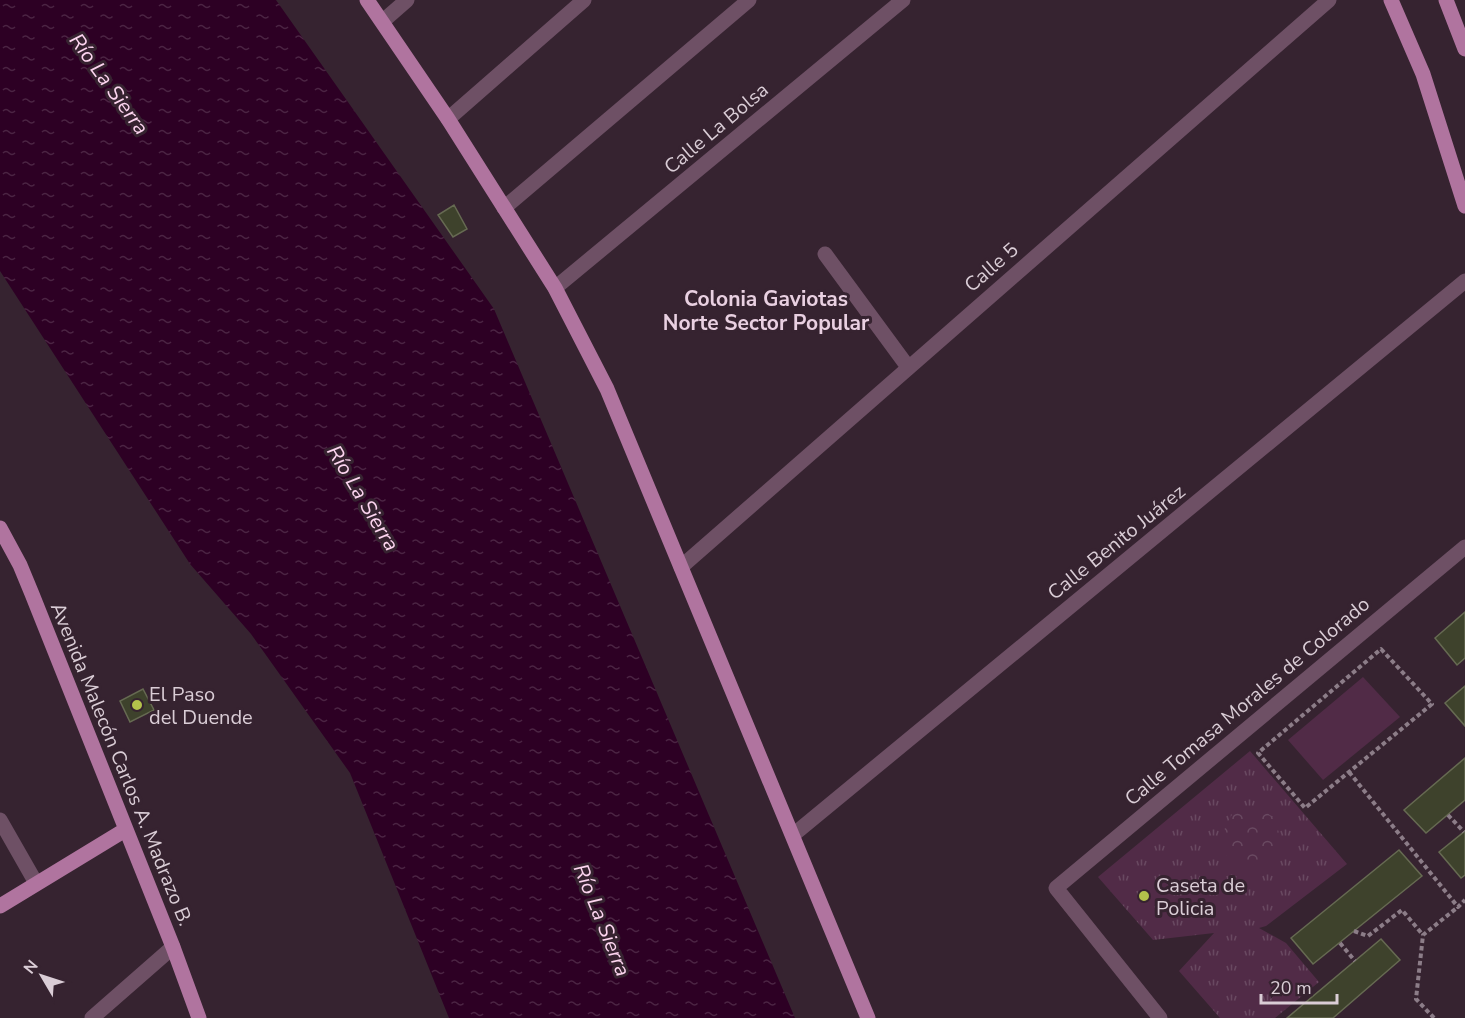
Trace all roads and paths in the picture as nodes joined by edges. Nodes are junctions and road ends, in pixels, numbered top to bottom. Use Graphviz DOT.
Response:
graph roads {
  1 [pos="367,0"];
  2 [pos="407,0"];
  3 [pos="584,0"];
  4 [pos="749,0"];
  5 [pos="903,0"];
  6 [pos="1329,0"];
  7 [pos="1391,0"];
  8 [pos="1446,0"];
  9 [pos="383,21"];
  10 [pos="1465,49"];
  11 [pos="448,119"];
  12 [pos="1465,206"];
  13 [pos="504,208"];
  14 [pos="825,254"];
  15 [pos="1465,281"];
  16 [pos="555,288"];
  17 [pos="908,367"];
  18 [pos="0,528"];
  19 [pos="1465,547"];
  20 [pos="681,567"];
  21 [pos="1349,772"];
  22 [pos="1448,815"];
  23 [pos="0,820"];
  24 [pos="125,830"];
  25 [pos="1464,832"];
  26 [pos="793,835"];
  27 [pos="36,883"];
  28 [pos="1465,900"];
  29 [pos="0,906"];
  30 [pos="1458,907"];
  31 [pos="1354,931"];
  32 [pos="1423,935"];
  33 [pos="1340,943"];
  34 [pos="172,947"];
  35 [pos="1355,961"];
  36 [pos="96,1017"];
  37 [pos="199,1018"];
  38 [pos="868,1018"];
  39 [pos="1160,1018"];
  40 [pos="1434,1018"];
  1 -- 9 [label="main road"];
  2 -- 9 [label="street"];
  3 -- 11 [label="street"];
  4 -- 13 [label="street"];
  5 -- 16 [label="street, Calle La Bolsa"];
  6 -- 17 [label="street, Calle 5"];
  7 -- 12 [label="main road"];
  8 -- 10 [label="main road"];
  9 -- 11 [label="main road"];
  11 -- 13 [label="main road"];
  13 -- 16 [label="main road"];
  14 -- 17 [label="street"];
  15 -- 26 [label="street, Calle Benito Juárez"];
  16 -- 20 [label="main road"];
  17 -- 20 [label="street, Calle 5"];
  18 -- 24 [label="main road, Avenida Malecón Carlos A. Madrazo B."];
  19 -- 39 [label="street, Calle Tomasa Morales de Colorado"];
  20 -- 26 [label="main road"];
  21 -- 21 [label="path"];
  21 -- 30 [label="path"];
  22 -- 25 [label="path"];
  23 -- 27 [label="street"];
  24 -- 27 [label="main road"];
  24 -- 34 [label="main road, Avenida Malecón Carlos A. Madrazo B."];
  26 -- 38 [label="main road"];
  27 -- 29 [label="main road"];
  28 -- 30 [label="path"];
  30 -- 32 [label="path"];
  31 -- 32 [label="path"];
  32 -- 40 [label="path"];
  33 -- 35 [label="path"];
  34 -- 36 [label="street"];
  34 -- 37 [label="main road, Avenida Malecón Carlos A. Madrazo B."];
}
